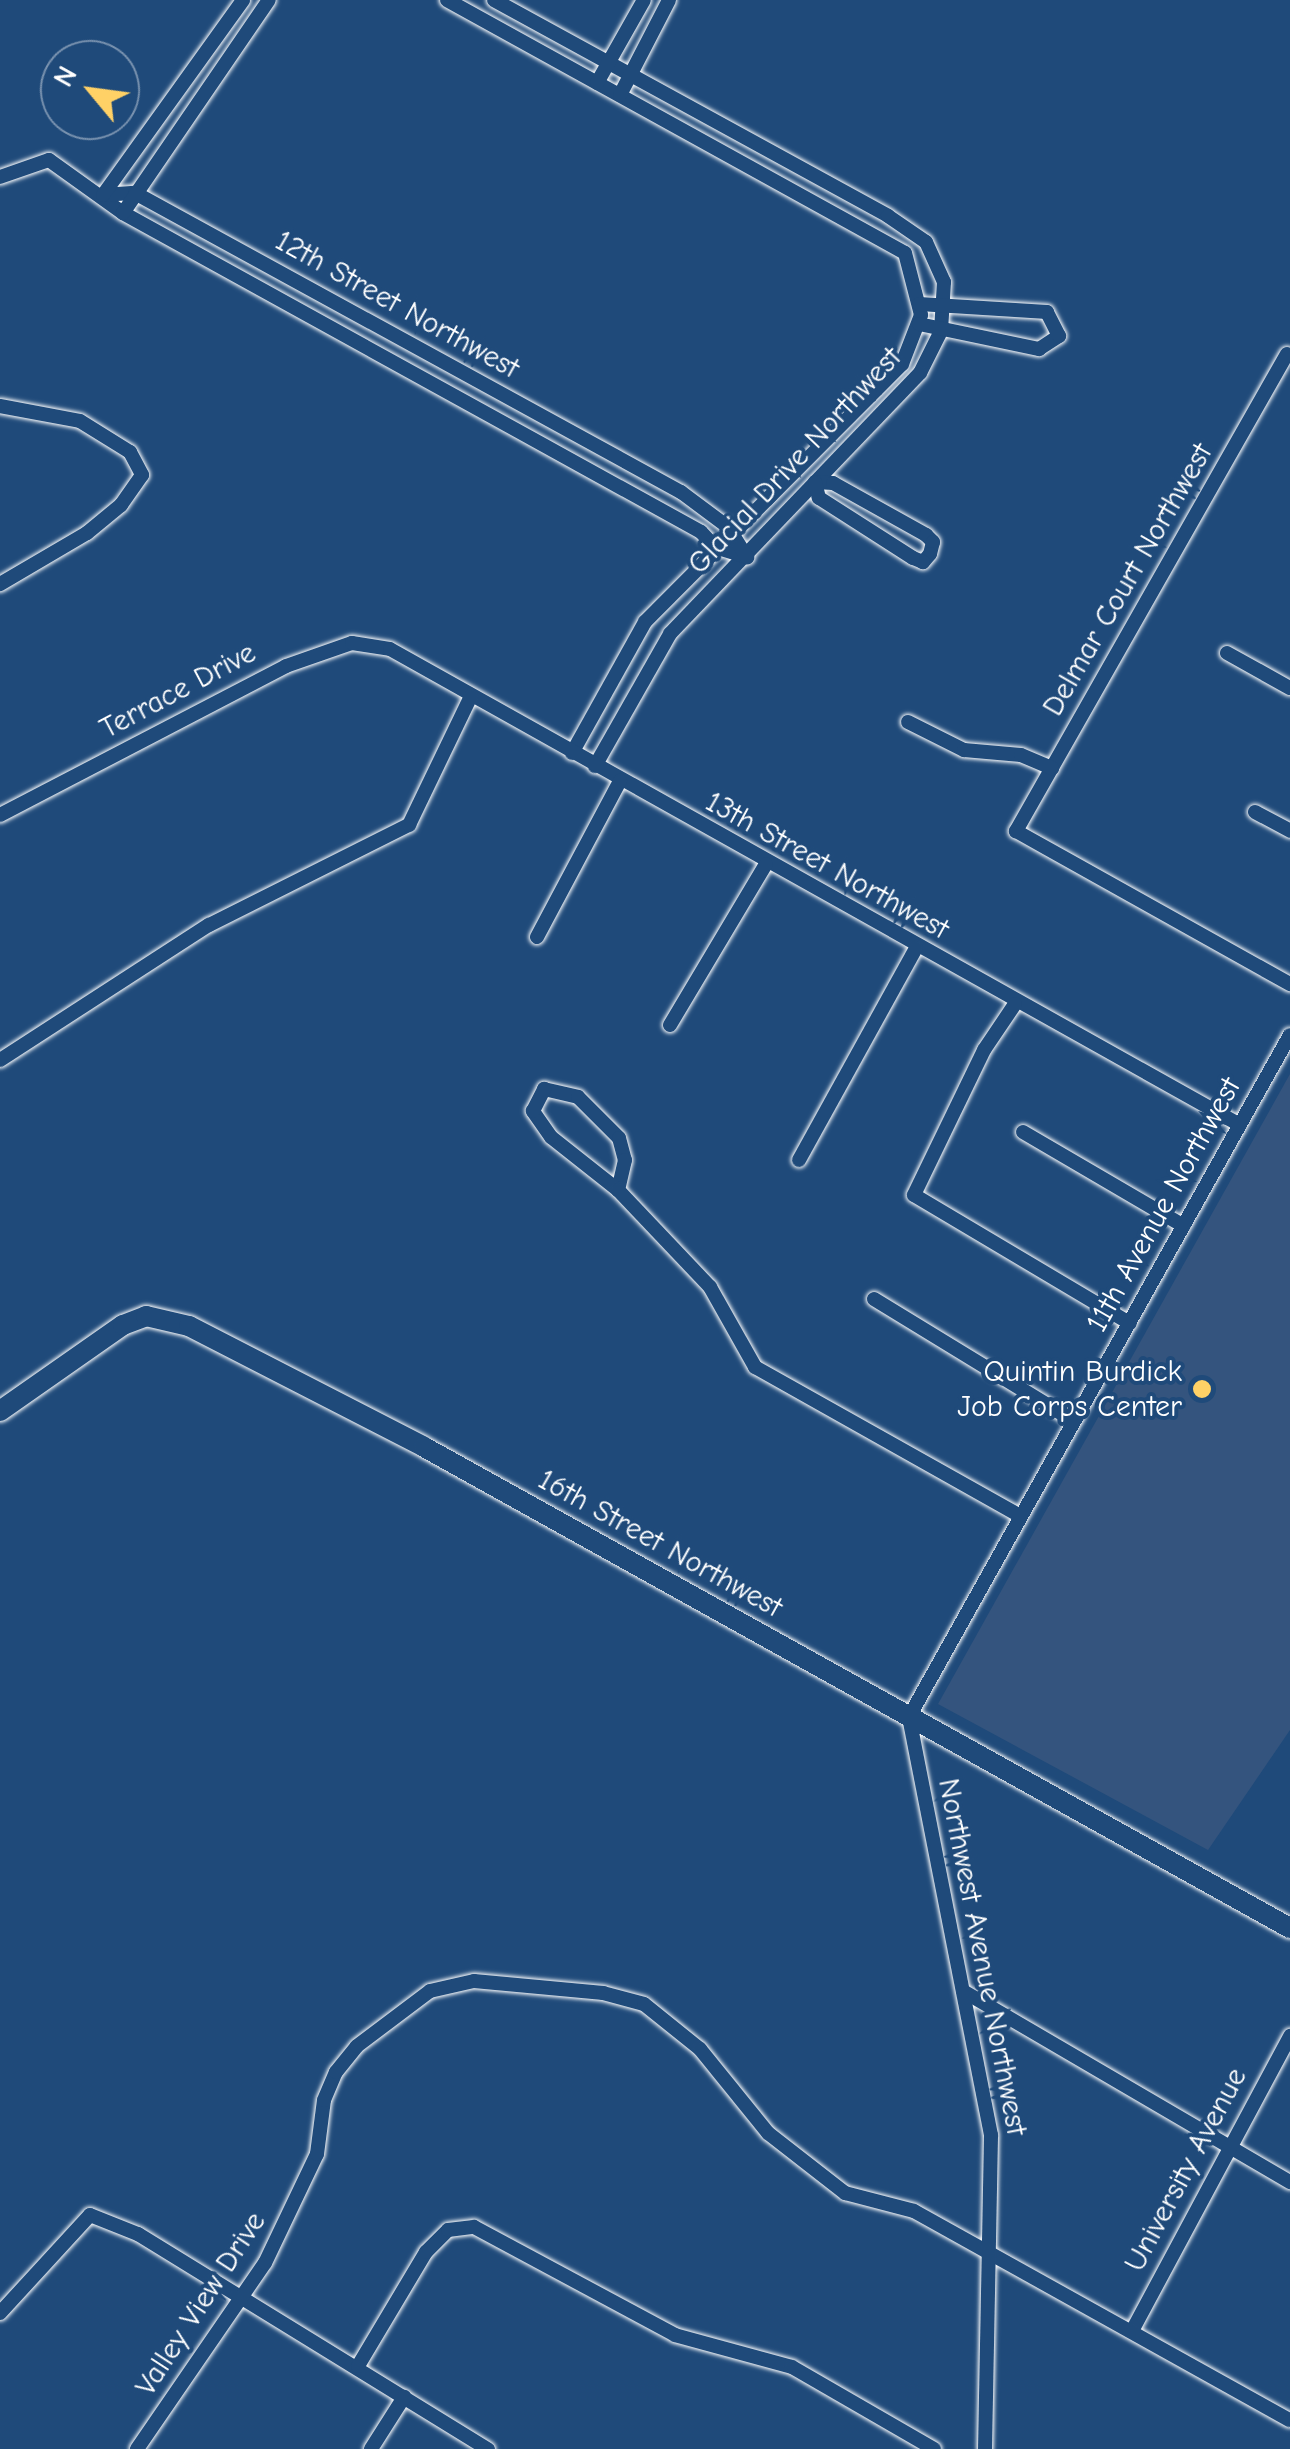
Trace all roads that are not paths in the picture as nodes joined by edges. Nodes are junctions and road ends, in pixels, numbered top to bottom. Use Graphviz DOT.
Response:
graph roads {
  1 [pos="243,0"];
  2 [pos="447,0"];
  3 [pos="494,0"];
  4 [pos="644,0"];
  5 [pos="670,0"];
  6 [pos="261,3"];
  7 [pos="607,62"];
  8 [pos="630,74"];
  9 [pos="597,82"];
  10 [pos="620,95"];
  11 [pos="0,177"];
  12 [pos="135,193"];
  13 [pos="103,194"];
  14 [pos="122,212"];
  15 [pos="919,304"];
  16 [pos="942,306"];
  17 [pos="918,324"];
  18 [pos="941,331"];
  19 [pos="1287,354"];
  20 [pos="0,406"];
  21 [pos="799,470"];
  22 [pos="815,482"];
  23 [pos="731,530"];
  24 [pos="715,547"];
  25 [pos="747,557"];
  26 [pos="0,584"];
  27 [pos="390,649"];
  28 [pos="1226,653"];
  29 [pos="1290,688"];
  30 [pos="471,696"];
  31 [pos="908,722"];
  32 [pos="572,753"];
  33 [pos="594,766"];
  34 [pos="1052,768"];
  35 [pos="620,781"];
  36 [pos="1255,812"];
  37 [pos="0,815"];
  38 [pos="1290,831"];
  39 [pos="766,864"];
  40 [pos="538,936"];
  41 [pos="916,948"];
  42 [pos="1290,984"];
  43 [pos="1015,1004"];
  44 [pos="670,1025"];
  45 [pos="1290,1035"];
  46 [pos="0,1060"];
  47 [pos="1240,1125"];
  48 [pos="1023,1132"];
  49 [pos="799,1160"];
  50 [pos="618,1190"];
  51 [pos="1184,1226"];
  52 [pos="874,1300"];
  53 [pos="1130,1323"];
  54 [pos="0,1412"];
  55 [pos="1074,1422"];
  56 [pos="1020,1516"];
  57 [pos="909,1716"];
  58 [pos="1290,1928"];
  59 [pos="964,1991"];
  60 [pos="1290,2036"];
  61 [pos="1229,2148"];
  62 [pos="1290,2182"];
  63 [pos="993,2256"];
  64 [pos="244,2298"];
  65 [pos="2,2307"];
  66 [pos="1132,2331"];
  67 [pos="358,2366"];
  68 [pos="404,2398"];
  69 [pos="1290,2420"];
  70 [pos="136,2449"];
  71 [pos="371,2449"];
  72 [pos="488,2449"];
  73 [pos="934,2449"];
  74 [pos="986,2449"];
  1 -- 13 [label="street"];
  2 -- 9 [label="street"];
  3 -- 7 [label="street, Glacial Drive Northwest"];
  4 -- 7 [label="street"];
  5 -- 8 [label="street"];
  6 -- 12 [label="street"];
  7 -- 8 [label="street, Glacial Drive Northwest"];
  7 -- 9 [label="street"];
  8 -- 10 [label="street"];
  8 -- 16 [label="street, Glacial Drive Northwest"];
  9 -- 10 [label="street"];
  10 -- 15 [label="street"];
  11 -- 13 [label="street"];
  12 -- 13 [label="street"];
  12 -- 14 [label="street"];
  12 -- 23 [label="street, 12th Street Northwest"];
  13 -- 14 [label="street"];
  14 -- 24 [label="street"];
  15 -- 16 [label="street"];
  15 -- 17 [label="street"];
  16 -- 18 [label="street, Glacial Drive Northwest"];
  16 -- 18 [label="street"];
  17 -- 18 [label="street"];
  17 -- 21 [label="street"];
  18 -- 22 [label="street, Glacial Drive Northwest"];
  19 -- 34 [label="street, Delmar Court Northwest"];
  20 -- 26 [label="street"];
  21 -- 22 [label="street"];
  21 -- 23 [label="street"];
  22 -- 22 [label="street"];
  22 -- 25 [label="street, Glacial Drive Northwest"];
  23 -- 24 [label="street"];
  23 -- 25 [label="street, 12th Street Northwest"];
  24 -- 25 [label="street"];
  24 -- 32 [label="street"];
  25 -- 33 [label="street, Glacial Drive Northwest"];
  27 -- 30 [label="street, 13th Street Northwest"];
  27 -- 37 [label="street, Terrace Drive"];
  28 -- 29 [label="street"];
  30 -- 32 [label="street, 13th Street Northwest"];
  30 -- 46 [label="street"];
  31 -- 34 [label="street"];
  32 -- 33 [label="street, 13th Street Northwest"];
  33 -- 35 [label="street, 13th Street Northwest"];
  34 -- 42 [label="street, Delmar Court Northwest"];
  35 -- 39 [label="street, 13th Street Northwest"];
  35 -- 40 [label="street"];
  36 -- 38 [label="street"];
  39 -- 41 [label="street, 13th Street Northwest"];
  39 -- 44 [label="street"];
  41 -- 43 [label="street, 13th Street Northwest"];
  41 -- 49 [label="street"];
  43 -- 47 [label="street, 13th Street Northwest"];
  43 -- 53 [label="street"];
  45 -- 47 [label="street, 11th Avenue Northwest"];
  47 -- 51 [label="street, 11th Avenue Northwest"];
  48 -- 51 [label="street"];
  50 -- 50 [label="street"];
  50 -- 56 [label="street"];
  51 -- 53 [label="street, 11th Avenue Northwest"];
  52 -- 55 [label="street"];
  53 -- 55 [label="street, 11th Avenue Northwest"];
  54 -- 57 [label="street, 16th Street Northwest"];
  55 -- 56 [label="street, 11th Avenue Northwest"];
  56 -- 57 [label="street, 11th Avenue Northwest"];
  57 -- 58 [label="street, 16th Street Northwest"];
  57 -- 59 [label="street, Northwest Avenue Northwest"];
  59 -- 61 [label="street"];
  59 -- 63 [label="street, Northwest Avenue Northwest"];
  60 -- 61 [label="street, University Avenue"];
  61 -- 62 [label="street"];
  61 -- 66 [label="street, University Avenue"];
  63 -- 64 [label="street, Valley View Drive"];
  63 -- 66 [label="street, Valley View Drive"];
  63 -- 74 [label="street, Northwest Avenue Northwest"];
  64 -- 65 [label="street"];
  64 -- 67 [label="street"];
  64 -- 70 [label="street, Valley View Drive"];
  66 -- 69 [label="street, Valley View Drive"];
  67 -- 68 [label="street"];
  67 -- 73 [label="street"];
  68 -- 71 [label="street"];
  68 -- 72 [label="street"];
}
